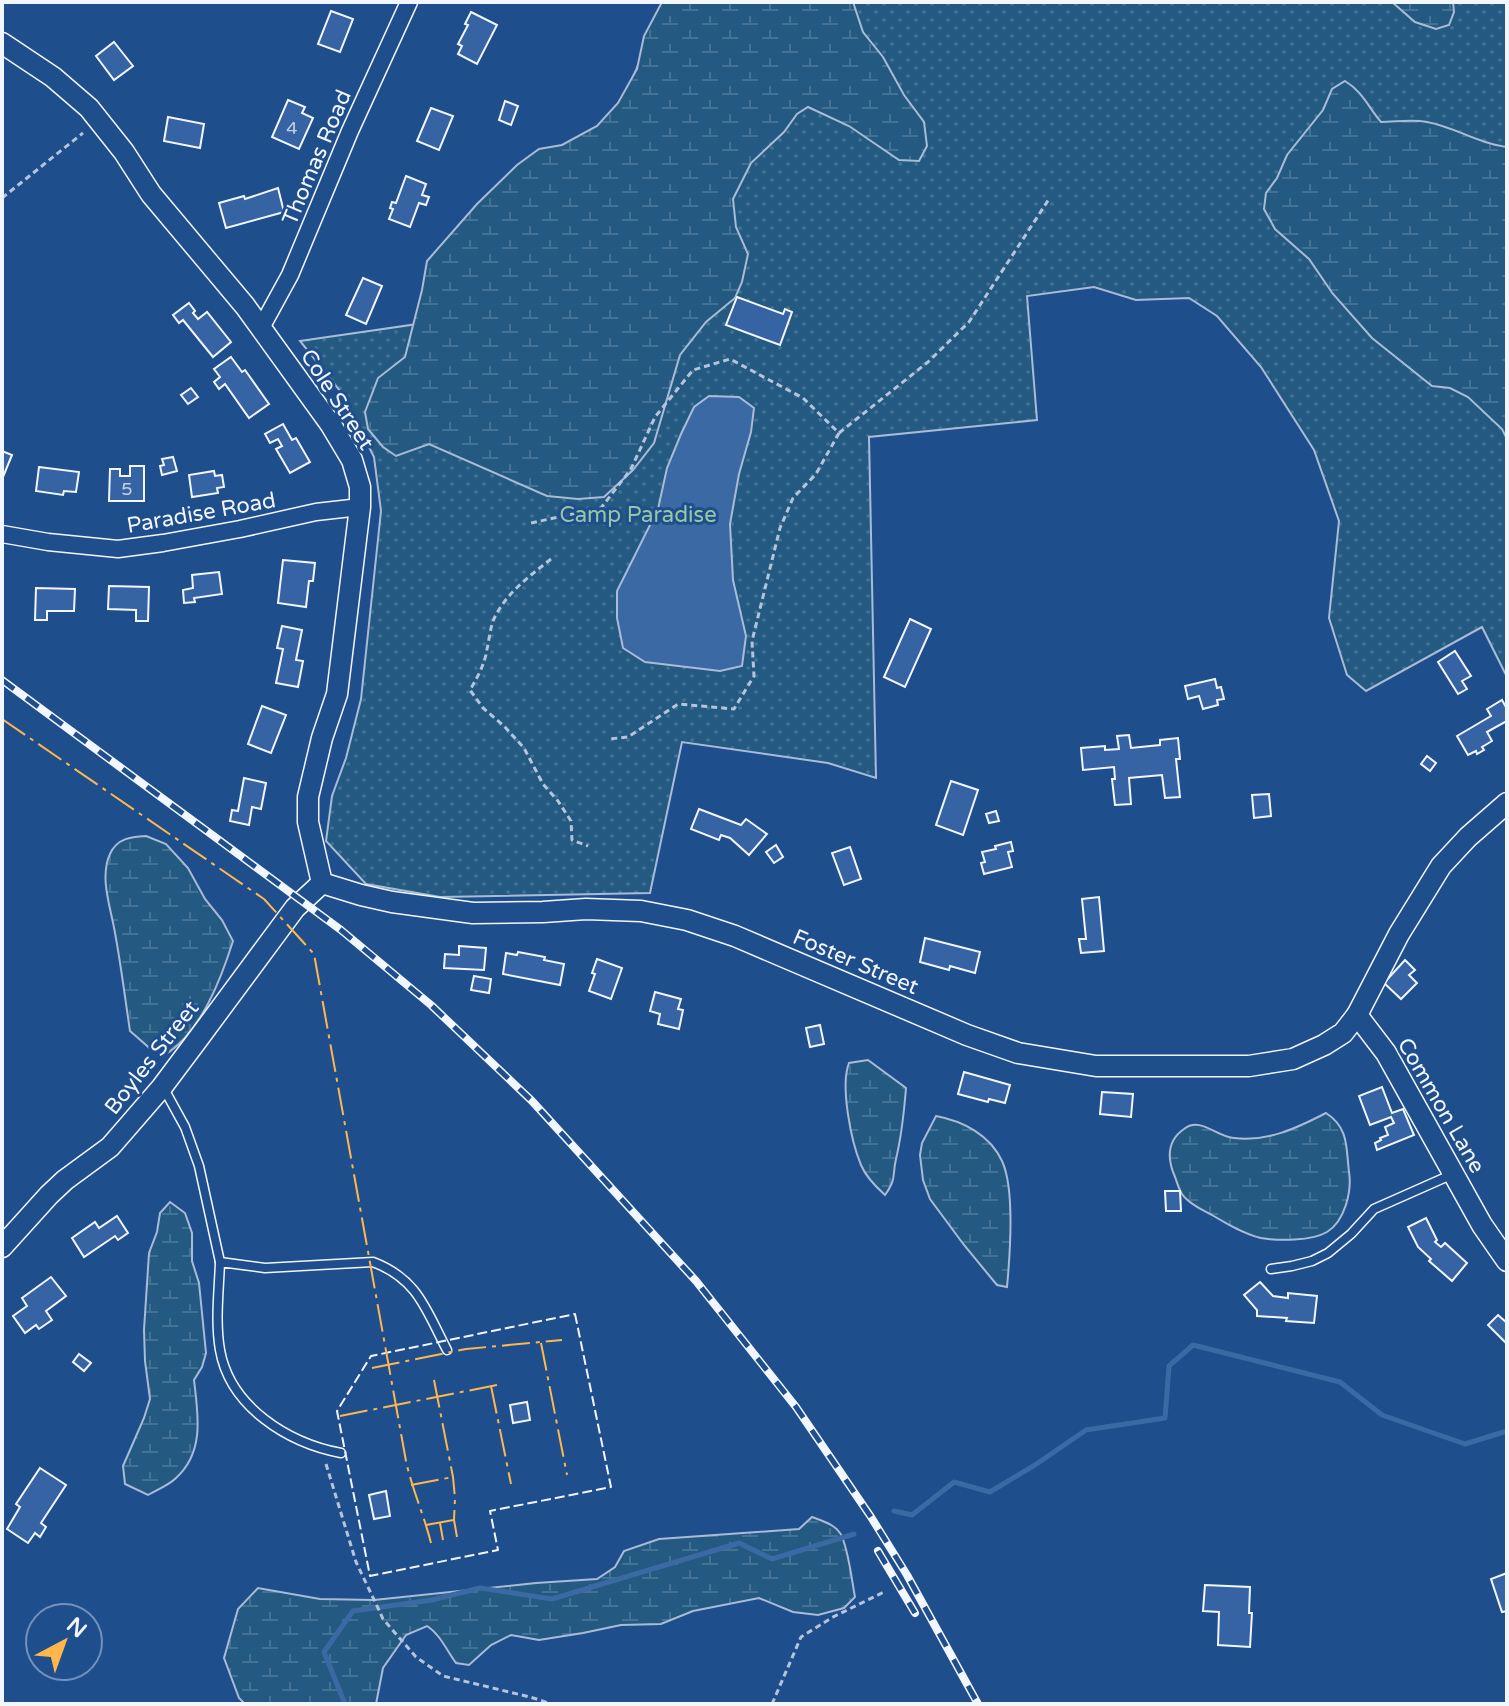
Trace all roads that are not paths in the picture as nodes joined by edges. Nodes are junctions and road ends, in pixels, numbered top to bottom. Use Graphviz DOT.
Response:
graph roads {
  1 [pos="409,2"];
  2 [pos="2,43"];
  3 [pos="261,328"];
  4 [pos="360,507"];
  5 [pos="2,534"];
  6 [pos="1507,803"];
  7 [pos="322,883"];
  8 [pos="1357,1015"];
  9 [pos="162,1087"];
  10 [pos="1454,1173"];
  11 [pos="2,1247"];
  12 [pos="1507,1261"];
  13 [pos="220,1262"];
  14 [pos="1271,1269"];
  15 [pos="447,1350"];
  16 [pos="341,1453"];
  1 -- 3 [label="street, Thomas Road"];
  2 -- 3 [label="street, Cole Street"];
  3 -- 4 [label="street, Cole Street"];
  4 -- 5 [label="street, Paradise Road"];
  4 -- 7 [label="street, Cole Street"];
  6 -- 8 [label="street, Foster Street"];
  7 -- 8 [label="street, Foster Street"];
  7 -- 9 [label="street, Boyles Street"];
  8 -- 10 [label="street, Common Lane"];
  9 -- 11 [label="street, Boyles Street"];
  9 -- 13 [label="lane"];
  10 -- 12 [label="street, Common Lane"];
  10 -- 14 [label="lane"];
  13 -- 15 [label="lane"];
  13 -- 16 [label="lane"];
}
